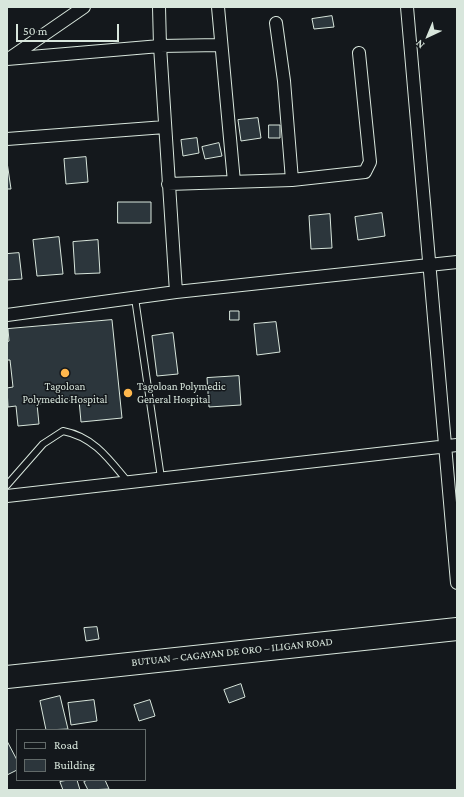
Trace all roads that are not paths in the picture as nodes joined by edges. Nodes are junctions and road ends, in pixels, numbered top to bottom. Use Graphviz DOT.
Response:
graph roads {
  1 [pos="84,7"];
  2 [pos="159,7"];
  3 [pos="218,7"];
  4 [pos="407,7"];
  5 [pos="276,23"];
  6 [pos="220,45"];
  7 [pos="160,46"];
  8 [pos="359,53"];
  9 [pos="8,59"];
  10 [pos="165,127"];
  11 [pos="7,139"];
  12 [pos="292,180"];
  13 [pos="234,182"];
  14 [pos="168,184"];
  15 [pos="457,262"];
  16 [pos="430,266"];
  17 [pos="176,292"];
  18 [pos="135,298"];
  19 [pos="7,315"];
  20 [pos="451,446"];
  21 [pos="161,478"];
  22 [pos="128,482"];
  23 [pos="7,485"];
  24 [pos="7,496"];
  25 [pos="457,583"];
  26 [pos="457,629"];
  27 [pos="7,677"];
  1 -- 9 [label="street"];
  2 -- 7 [label="street"];
  3 -- 6 [label="street"];
  4 -- 16 [label="street"];
  5 -- 12 [label="street"];
  6 -- 7 [label="street"];
  6 -- 13 [label="street"];
  7 -- 9 [label="street"];
  7 -- 10 [label="street"];
  8 -- 12 [label="street"];
  10 -- 11 [label="street"];
  10 -- 14 [label="street"];
  12 -- 13 [label="street"];
  13 -- 14 [label="street"];
  14 -- 17 [label="street"];
  15 -- 16 [label="street"];
  16 -- 17 [label="street"];
  16 -- 20 [label="street"];
  17 -- 18 [label="street"];
  18 -- 19 [label="street"];
  18 -- 21 [label="lane"];
  20 -- 21 [label="street"];
  20 -- 25 [label="street"];
  21 -- 22 [label="street"];
  22 -- 23 [label="lane"];
  22 -- 24 [label="street"];
  26 -- 27 [label="highway, BUTUAN – CAGAYAN DE ORO – ILIGAN ROAD"];
}
